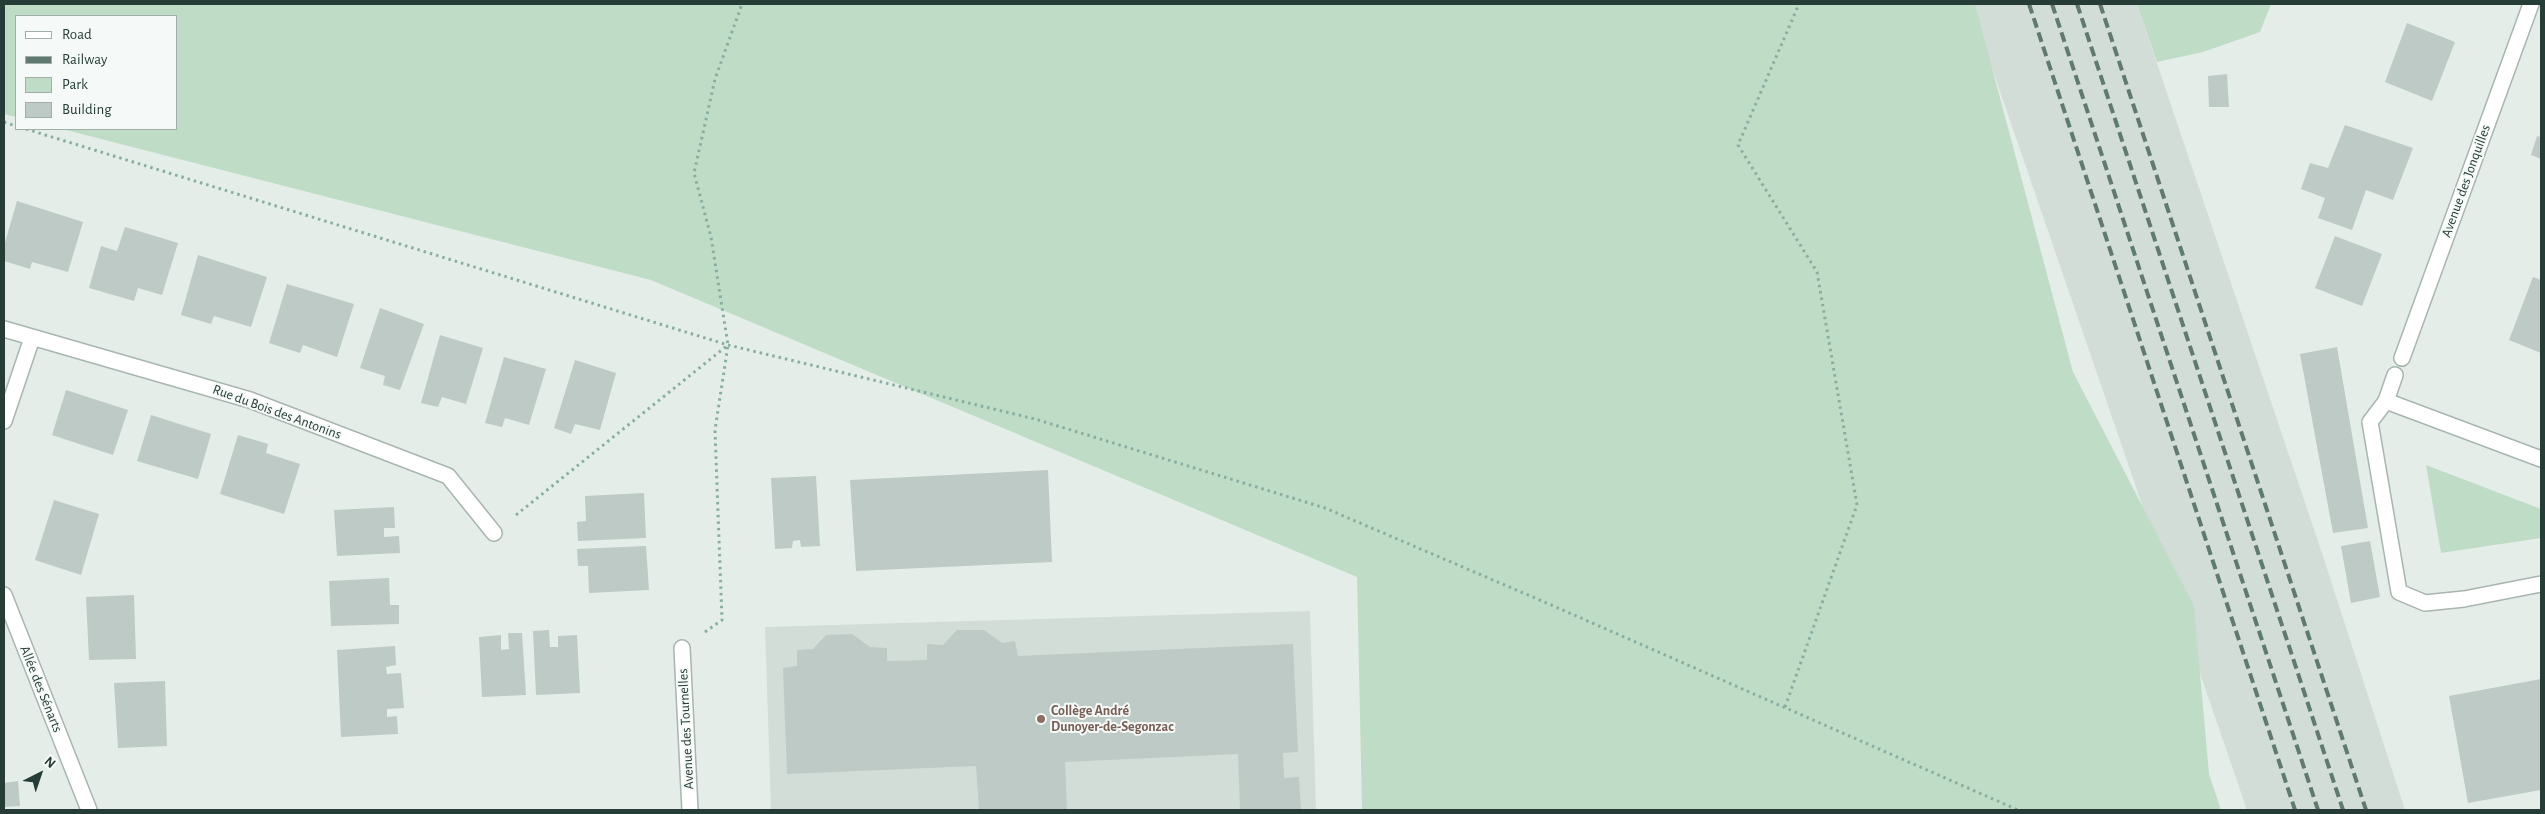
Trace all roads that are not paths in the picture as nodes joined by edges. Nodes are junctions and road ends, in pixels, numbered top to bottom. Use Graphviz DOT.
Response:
graph roads {
  1 [pos="2531,4"];
  2 [pos="4,329"];
  3 [pos="32,338"];
  4 [pos="2402,358"];
  5 [pos="2395,375"];
  6 [pos="2386,401"];
  7 [pos="4,421"];
  8 [pos="2541,459"];
  9 [pos="494,533"];
  10 [pos="2541,584"];
  11 [pos="4,595"];
  12 [pos="682,648"];
  13 [pos="89,810"];
  14 [pos="690,810"];
  1 -- 4 [label="street, Avenue des Jonquilles"];
  2 -- 3 [label="street, Rue du Bois des Antonins"];
  3 -- 7 [label="street"];
  3 -- 9 [label="street, Rue du Bois des Antonins"];
  5 -- 6 [label="street"];
  6 -- 8 [label="street"];
  6 -- 10 [label="street"];
  11 -- 13 [label="street, Allée des Sénarts"];
  12 -- 14 [label="street, Avenue des Tournelles"];
}
